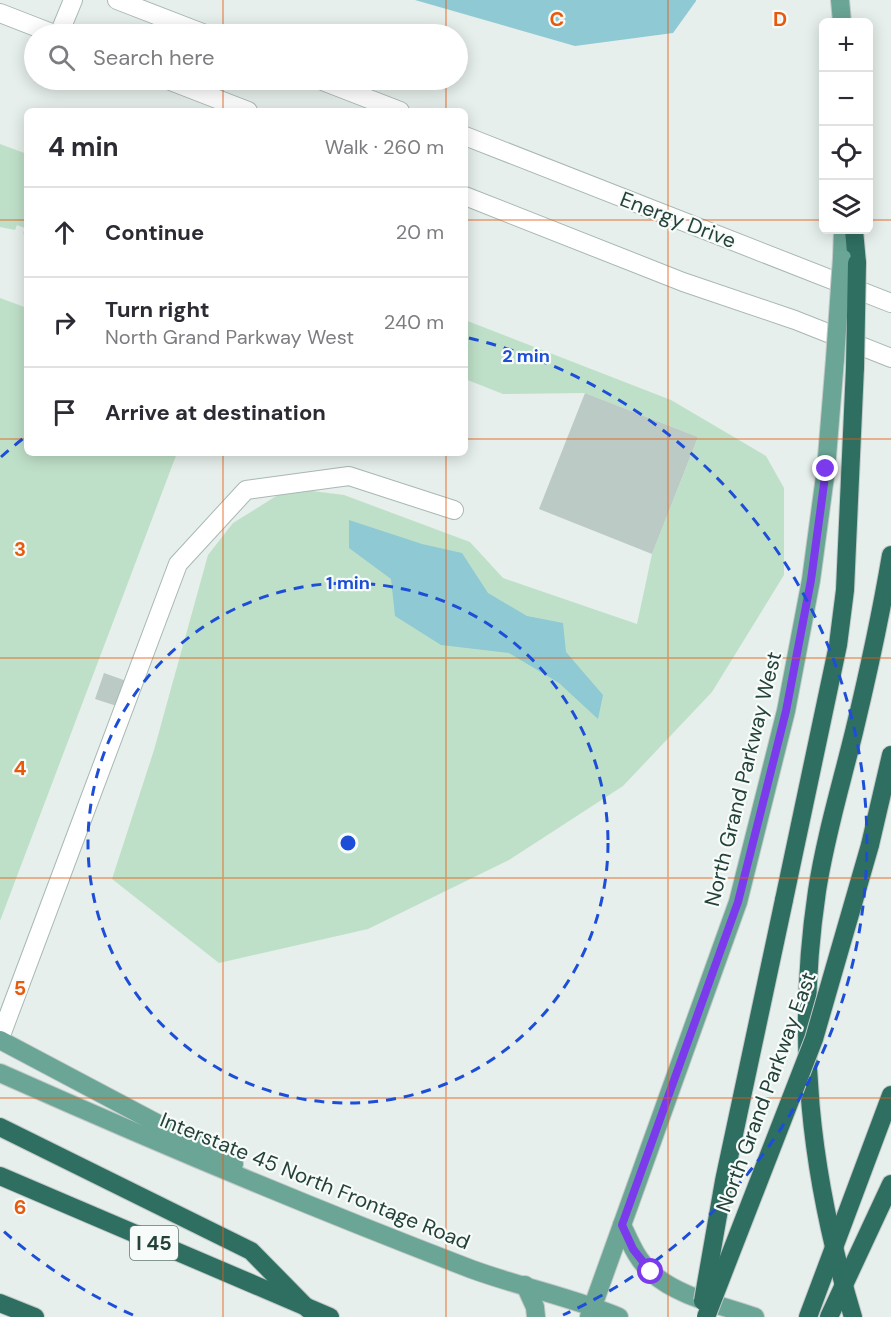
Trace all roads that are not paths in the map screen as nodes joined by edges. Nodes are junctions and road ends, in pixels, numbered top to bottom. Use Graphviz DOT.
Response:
graph roads {
  1 [pos="74,0"];
  2 [pos="117,0"];
  3 [pos="840,0"];
  4 [pos="0,14"];
  5 [pos="842,18"];
  6 [pos="27,24"];
  7 [pos="63,24"];
  8 [pos="179,24"];
  9 [pos="194,90"];
  10 [pos="346,90"];
  11 [pos="240,108"];
  12 [pos="392,108"];
  13 [pos="468,137"];
  14 [pos="468,197"];
  15 [pos="844,234"];
  16 [pos="853,234"];
  17 [pos="849,261"];
  18 [pos="891,303"];
  19 [pos="891,358"];
  20 [pos="454,510"];
  21 [pos="891,555"];
  22 [pos="891,755"];
  23 [pos="0,1039"];
  24 [pos="0,1072"];
  25 [pos="891,1095"];
  26 [pos="0,1128"];
  27 [pos="0,1176"];
  28 [pos="891,1184"];
  29 [pos="305,1204"];
  30 [pos="622,1225"];
  31 [pos="525,1285"];
  32 [pos="0,1303"];
  33 [pos="308,1310"];
  34 [pos="591,1312"];
  35 [pos="35,1317"];
  36 [pos="330,1317"];
  37 [pos="536,1317"];
  38 [pos="619,1317"];
  39 [pos="701,1317"];
  40 [pos="706,1317"];
  41 [pos="756,1317"];
  42 [pos="808,1317"];
  43 [pos="829,1317"];
  44 [pos="853,1317"];
  1 -- 7 [label="street"];
  2 -- 8 [label="street"];
  3 -- 5 [label="main road"];
  4 -- 6 [label="street"];
  9 -- 11 [label="street"];
  10 -- 12 [label="street"];
  13 -- 18 [label="street, Energy Drive"];
  14 -- 19 [label="street"];
  15 -- 17 [label="main road, North Grand Parkway West"];
  16 -- 17 [label="highway"];
  17 -- 30 [label="main road, North Grand Parkway West, bridge"];
  17 -- 39 [label="highway, bridge"];
  20 -- 23 [label="street"];
  21 -- 44 [label="highway, bridge"];
  22 -- 40 [label="highway, North Grand Parkway East, bridge"];
  23 -- 29 [label="main road"];
  24 -- 29 [label="main road, Interstate 45 North Frontage Road"];
  25 -- 42 [label="highway"];
  26 -- 33 [label="highway"];
  27 -- 33 [label="highway, I 45"];
  28 -- 43 [label="highway"];
  29 -- 31 [label="main road, Interstate 45 North Frontage Road"];
  30 -- 34 [label="main road, North Grand Parkway West"];
  30 -- 41 [label="main road"];
  31 -- 34 [label="main road, Interstate 45 North Frontage Road"];
  31 -- 37 [label="main road"];
  32 -- 35 [label="highway"];
  33 -- 36 [label="highway, I 45"];
  34 -- 38 [label="main road, Interstate 45 North Frontage Road"];
}
